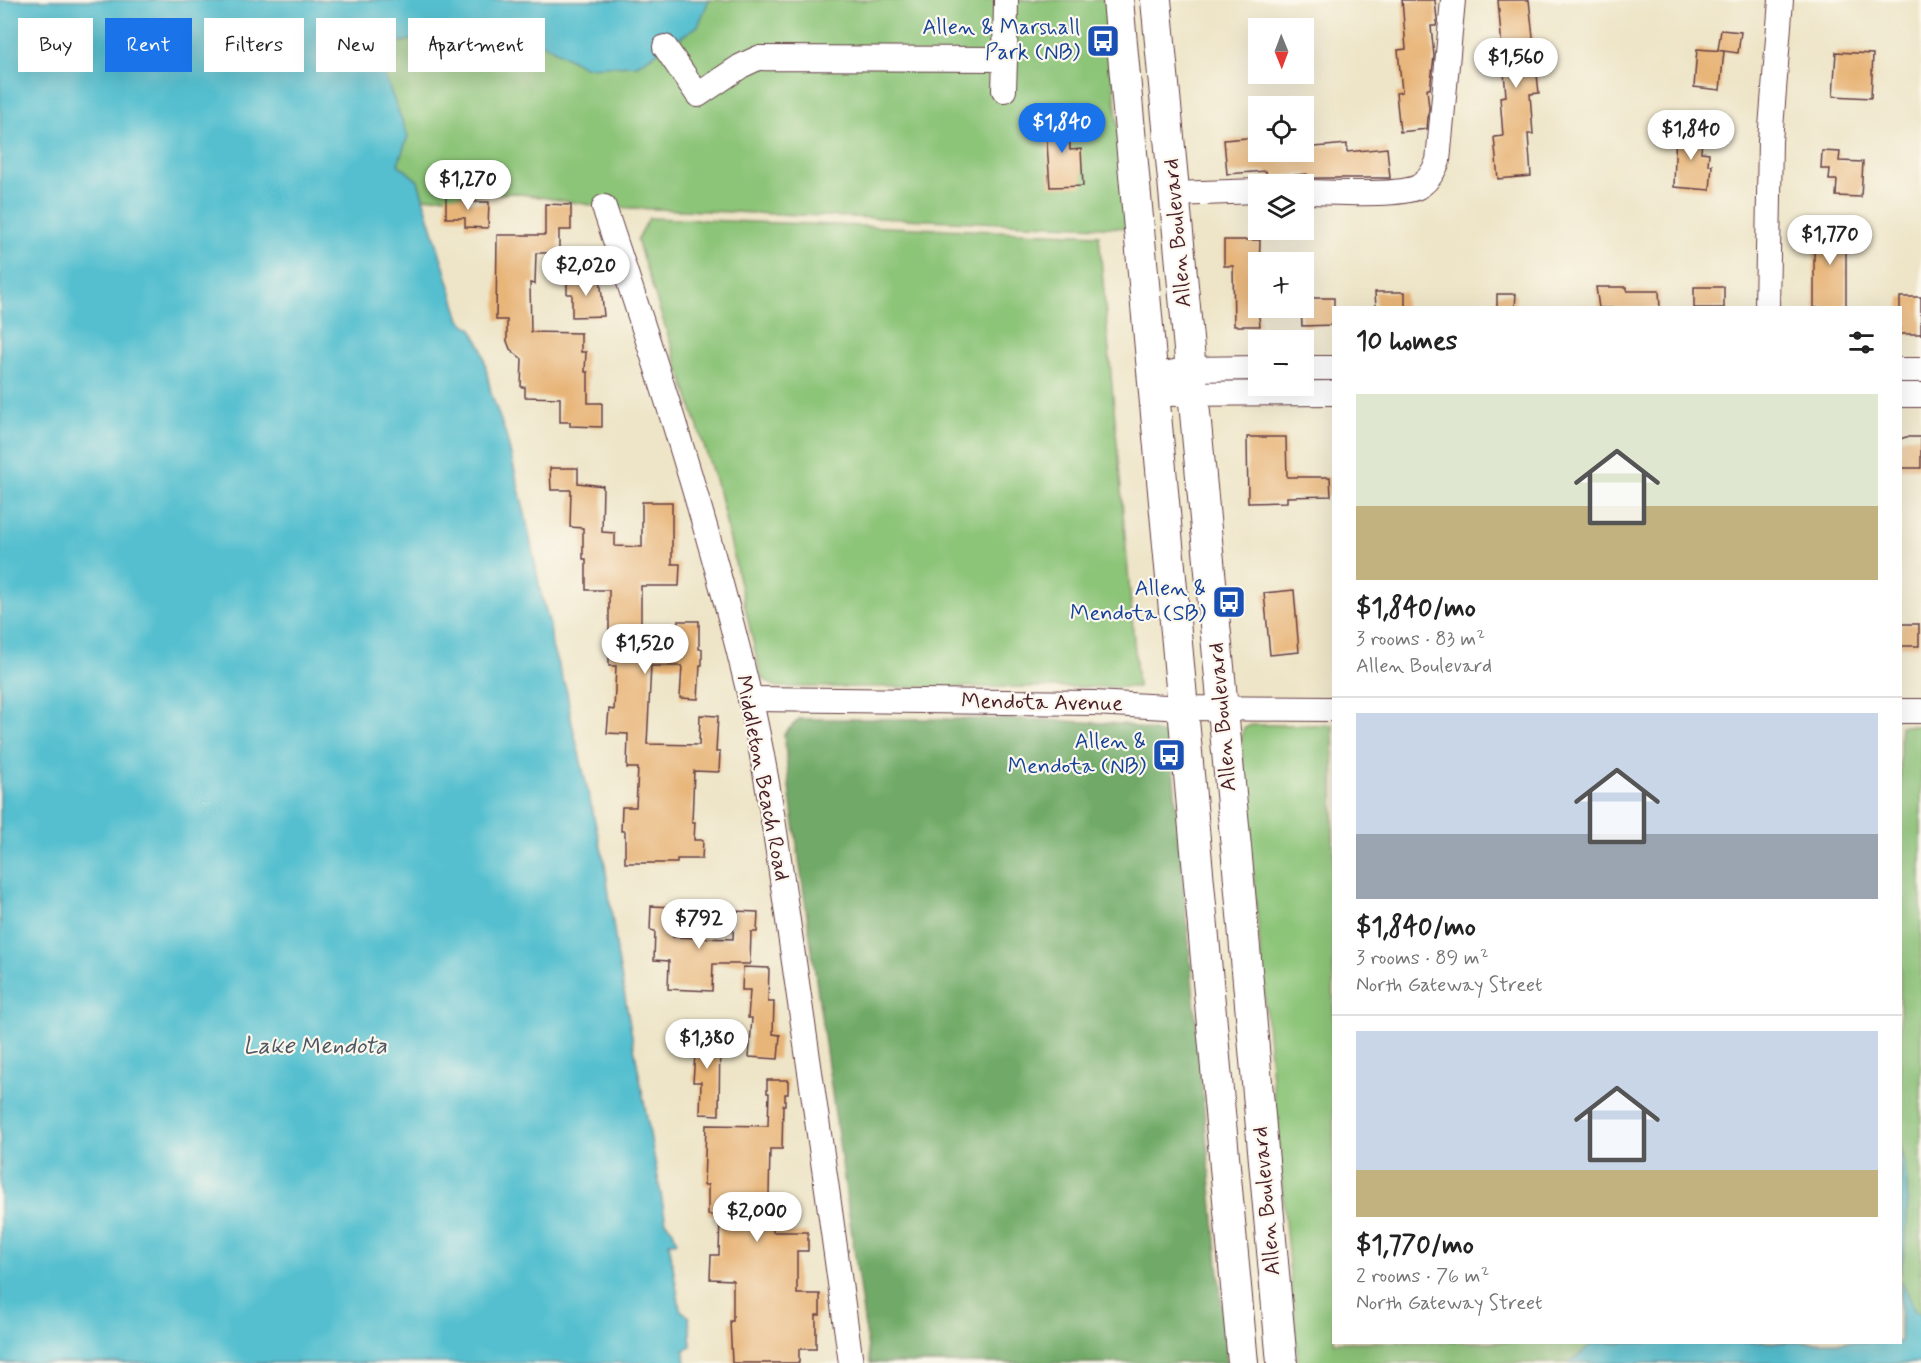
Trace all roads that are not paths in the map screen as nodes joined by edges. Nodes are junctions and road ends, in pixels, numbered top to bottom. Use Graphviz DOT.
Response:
graph roads {
  1 [pos="1006,0"];
  2 [pos="1118,0"];
  3 [pos="1156,0"];
  4 [pos="1453,0"];
  5 [pos="1781,0"];
  6 [pos="665,47"];
  7 [pos="1005,59"];
  8 [pos="1004,90"];
  9 [pos="1248,191"];
  10 [pos="1314,192"];
  11 [pos="1174,194"];
  12 [pos="604,207"];
  13 [pos="1767,306"];
  14 [pos="1314,368"];
  15 [pos="1332,369"];
  16 [pos="1248,370"];
  17 [pos="1902,370"];
  18 [pos="1921,370"];
  19 [pos="1192,381"];
  20 [pos="1153,385"];
  21 [pos="1332,393"];
  22 [pos="1902,395"];
  23 [pos="1921,395"];
  24 [pos="750,699"];
  25 [pos="1184,708"];
  26 [pos="1223,709"];
  27 [pos="1332,709"];
  28 [pos="1902,711"];
  29 [pos="1921,711"];
  30 [pos="851,1363"];
  31 [pos="1243,1363"];
  32 [pos="1282,1363"];
  1 -- 7 [label="street"];
  2 -- 20 [label="main road, Allen Boulevard"];
  3 -- 11 [label="main road, Allen Boulevard"];
  4 -- 10 [label="street"];
  5 -- 13 [label="street"];
  6 -- 7 [label="street"];
  7 -- 8 [label="street"];
  9 -- 11 [label="street"];
  11 -- 19 [label="main road, Allen Boulevard"];
  12 -- 24 [label="street, Middleton Beach Road"];
  14 -- 15 [label="street"];
  16 -- 19 [label="street"];
  17 -- 18 [label="street"];
  19 -- 20 [label="street"];
  19 -- 21 [label="street"];
  19 -- 26 [label="main road, Allen Boulevard"];
  20 -- 25 [label="main road, Allen Boulevard"];
  22 -- 23 [label="street"];
  24 -- 25 [label="street, Mendota Avenue"];
  24 -- 30 [label="street, Middleton Beach Road"];
  25 -- 26 [label="street, Mendota Avenue"];
  25 -- 31 [label="main road, Allen Boulevard"];
  26 -- 27 [label="street, Mendota Avenue"];
  26 -- 32 [label="main road, Allen Boulevard"];
  28 -- 29 [label="street"];
}
